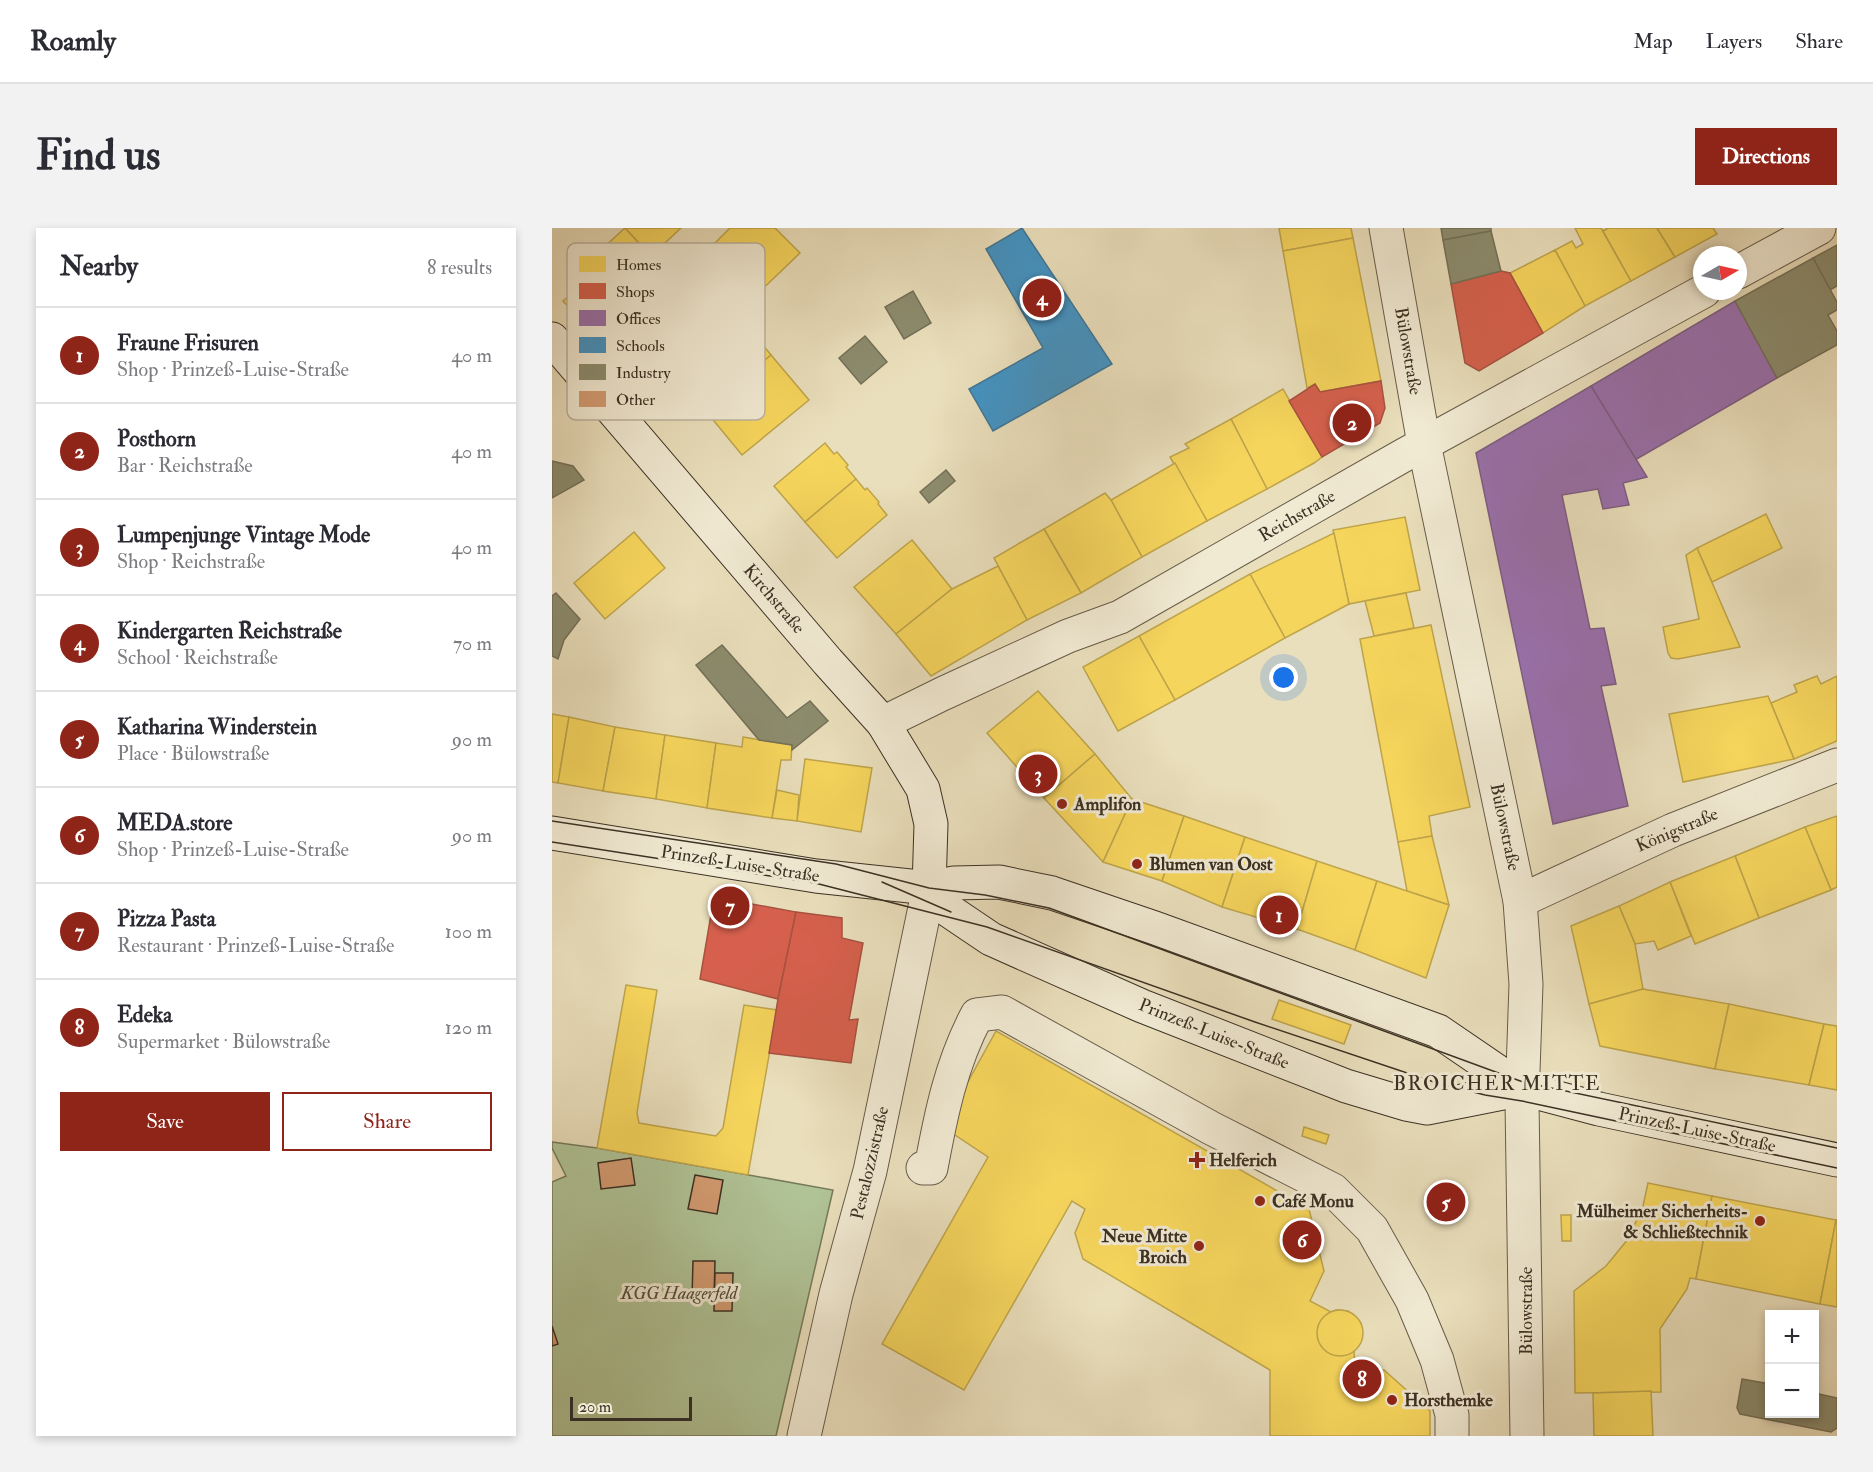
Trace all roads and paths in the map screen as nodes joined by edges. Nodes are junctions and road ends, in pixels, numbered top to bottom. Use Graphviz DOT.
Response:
graph roads {
  1 [pos="1386,228"];
  2 [pos="1819,228"];
  3 [pos="1747,267"];
  4 [pos="1693,297"];
  5 [pos="552,339"];
  6 [pos="567,357"];
  7 [pos="621,420"];
  8 [pos="1424,444"];
  9 [pos="883,723"];
  10 [pos="1837,765"];
  11 [pos="552,833"];
  12 [pos="929,888"];
  13 [pos="1520,901"];
  14 [pos="1523,1089"];
  15 [pos="1837,1160"];
  16 [pos="923,1168"];
  17 [pos="804,1436"];
  18 [pos="1452,1436"];
  19 [pos="1527,1436"];
  1 -- 8 [label="street, Bülowstraße"];
  2 -- 3 [label="street"];
  4 -- 8 [label="street, Reichstraße"];
  5 -- 6 [label="street, Kirchstraße"];
  7 -- 9 [label="street, Kirchstraße"];
  8 -- 9 [label="street, Reichstraße"];
  8 -- 13 [label="street, Bülowstraße"];
  9 -- 12 [label="street, Kirchstraße"];
  10 -- 13 [label="street, Königstraße"];
  11 -- 12 [label="street, Prinzeß-Luise-Straße"];
  12 -- 14 [label="street, Prinzeß-Luise-Straße"];
  12 -- 14 [label="street, Prinzeß-Luise-Straße"];
  12 -- 17 [label="street, Pestalozzistraße"];
  13 -- 14 [label="street, Bülowstraße"];
  14 -- 15 [label="street, Prinzeß-Luise-Straße"];
  14 -- 19 [label="street, Bülowstraße"];
  16 -- 18 [label="street"];
}
